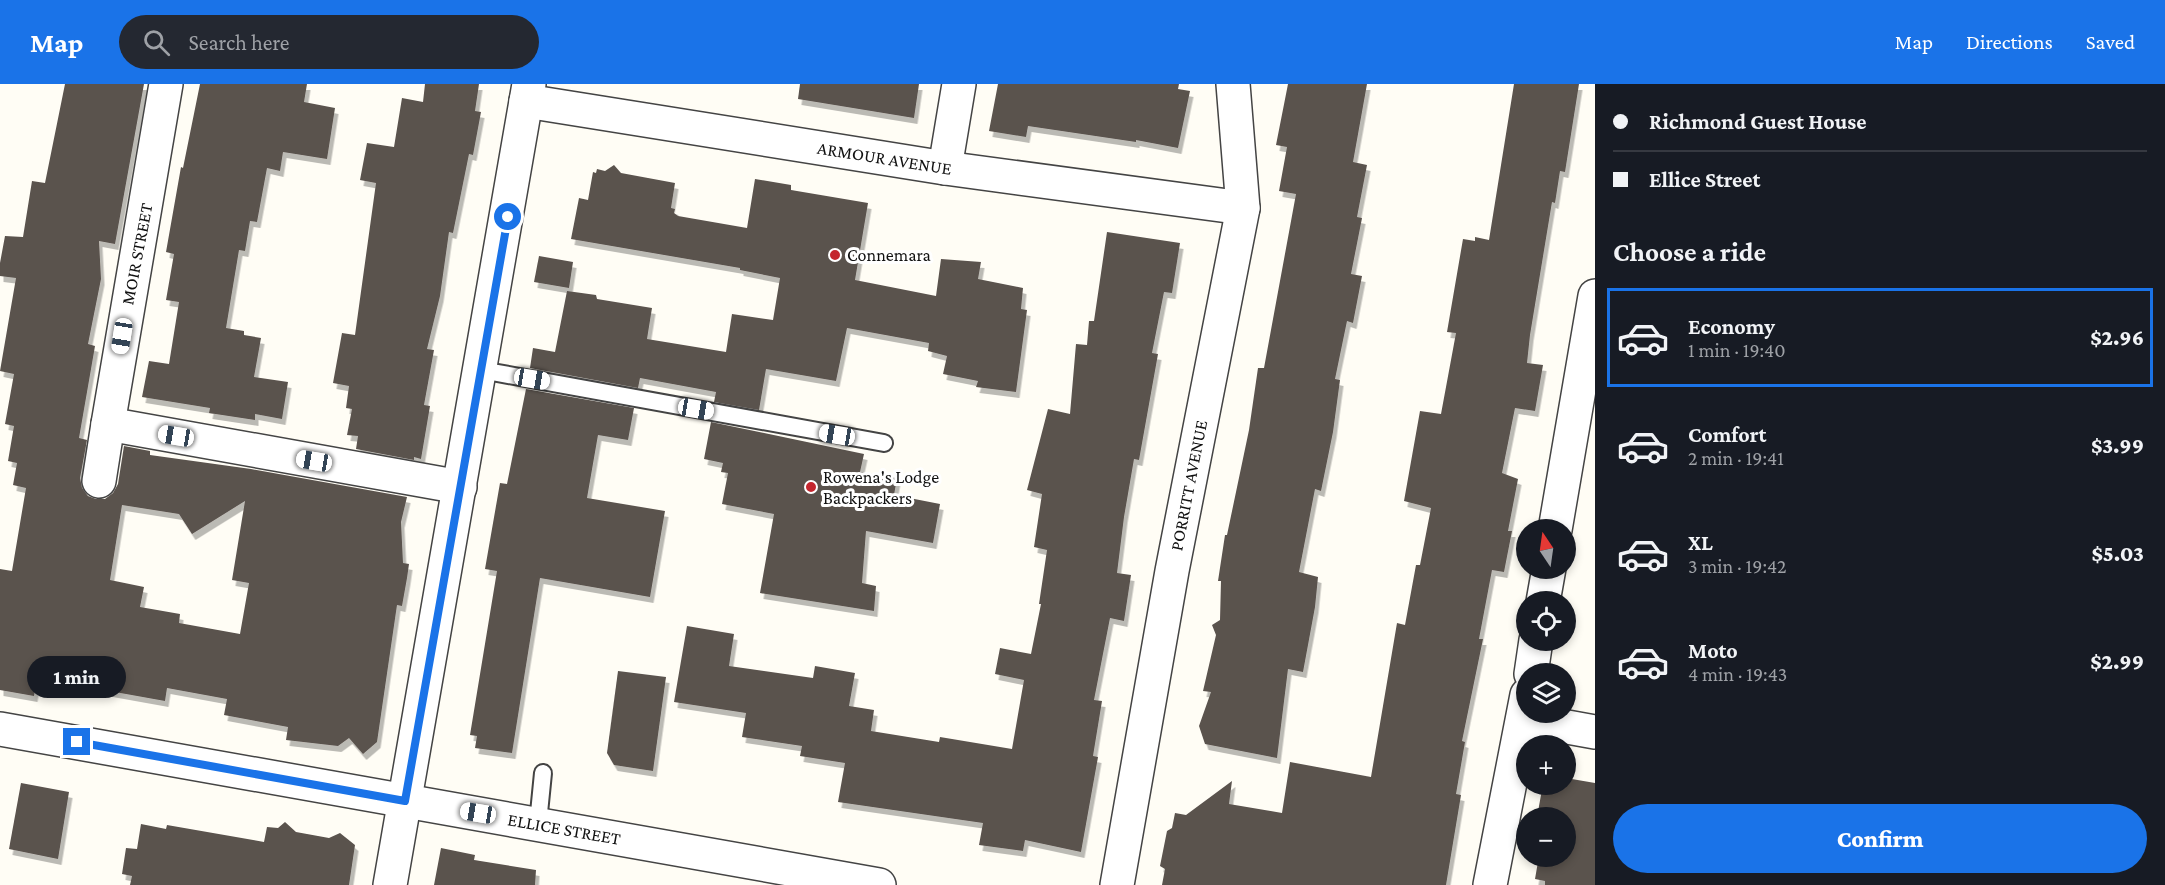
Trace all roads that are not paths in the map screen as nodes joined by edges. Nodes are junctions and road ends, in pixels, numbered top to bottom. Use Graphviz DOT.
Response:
graph roads {
  1 [pos="166,84"];
  2 [pos="959,84"];
  3 [pos="1233,84"];
  4 [pos="528,92"];
  5 [pos="945,168"];
  6 [pos="1243,208"];
  7 [pos="1595,296"];
  8 [pos="481,370"];
  9 [pos="108,424"];
  10 [pos="884,443"];
  11 [pos="99,481"];
  12 [pos="460,487"];
  13 [pos="1557,519"];
  14 [pos="1522,723"];
  15 [pos="1570,723"];
  16 [pos="0,729"];
  17 [pos="1595,732"];
  18 [pos="543,772"];
  19 [pos="405,801"];
  20 [pos="538,823"];
  21 [pos="390,885"];
  22 [pos="879,885"];
  23 [pos="1117,885"];
  24 [pos="1490,885"];
  1 -- 9 [label="street, MOIR STREET"];
  2 -- 5 [label="street"];
  3 -- 6 [label="street, PORRITT AVENUE"];
  4 -- 5 [label="street, ARMOUR AVENUE"];
  4 -- 8 [label="street"];
  5 -- 6 [label="street, ARMOUR AVENUE"];
  6 -- 23 [label="street, PORRITT AVENUE"];
  7 -- 13 [label="street"];
  8 -- 10 [label="lane"];
  8 -- 12 [label="street"];
  9 -- 11 [label="street, MOIR STREET"];
  9 -- 12 [label="street"];
  12 -- 19 [label="street"];
  14 -- 24 [label="street"];
  15 -- 17 [label="street"];
  16 -- 19 [label="street, ELLICE STREET"];
  18 -- 20 [label="lane"];
  19 -- 20 [label="street, ELLICE STREET"];
  19 -- 21 [label="street"];
  20 -- 22 [label="street, ELLICE STREET"];
}
